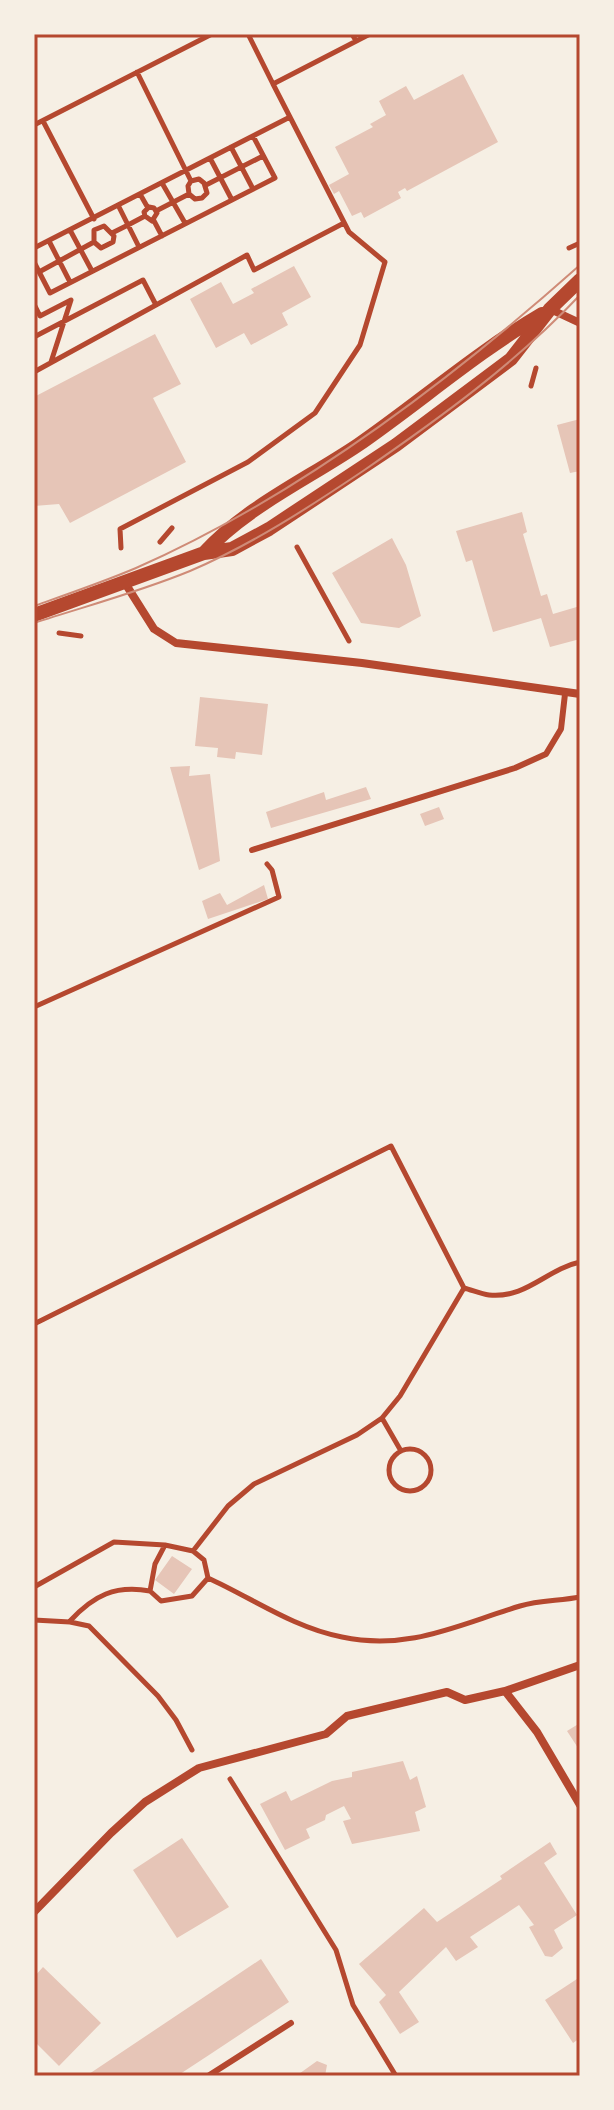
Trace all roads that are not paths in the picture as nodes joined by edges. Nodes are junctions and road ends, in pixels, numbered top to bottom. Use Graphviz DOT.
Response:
graph roads {
  1 [pos="580,280"];
  2 [pos="550,309"];
  3 [pos="580,323"];
  4 [pos="204,553"];
  5 [pos="125,583"];
  6 [pos="34,615"];
  7 [pos="565,694"];
  8 [pos="580,694"];
  9 [pos="252,850"];
  10 [pos="580,1665"];
  11 [pos="505,1691"];
  12 [pos="580,1805"];
  13 [pos="34,1912"];
  14 [pos="291,2023"];
  15 [pos="218,2073"];
  16 [pos="208,2076"];
  1 -- 2 [label="street"];
  2 -- 3 [label="street"];
  2 -- 4 [label="street"];
  2 -- 4 [label="street"];
  4 -- 5 [label="street"];
  5 -- 6 [label="street"];
  5 -- 7 [label="street"];
  7 -- 8 [label="street"];
  7 -- 9 [label="lane"];
  10 -- 11 [label="street"];
  11 -- 12 [label="street"];
  11 -- 13 [label="street"];
  14 -- 15 [label="lane"];
  15 -- 16 [label="lane"];
}
